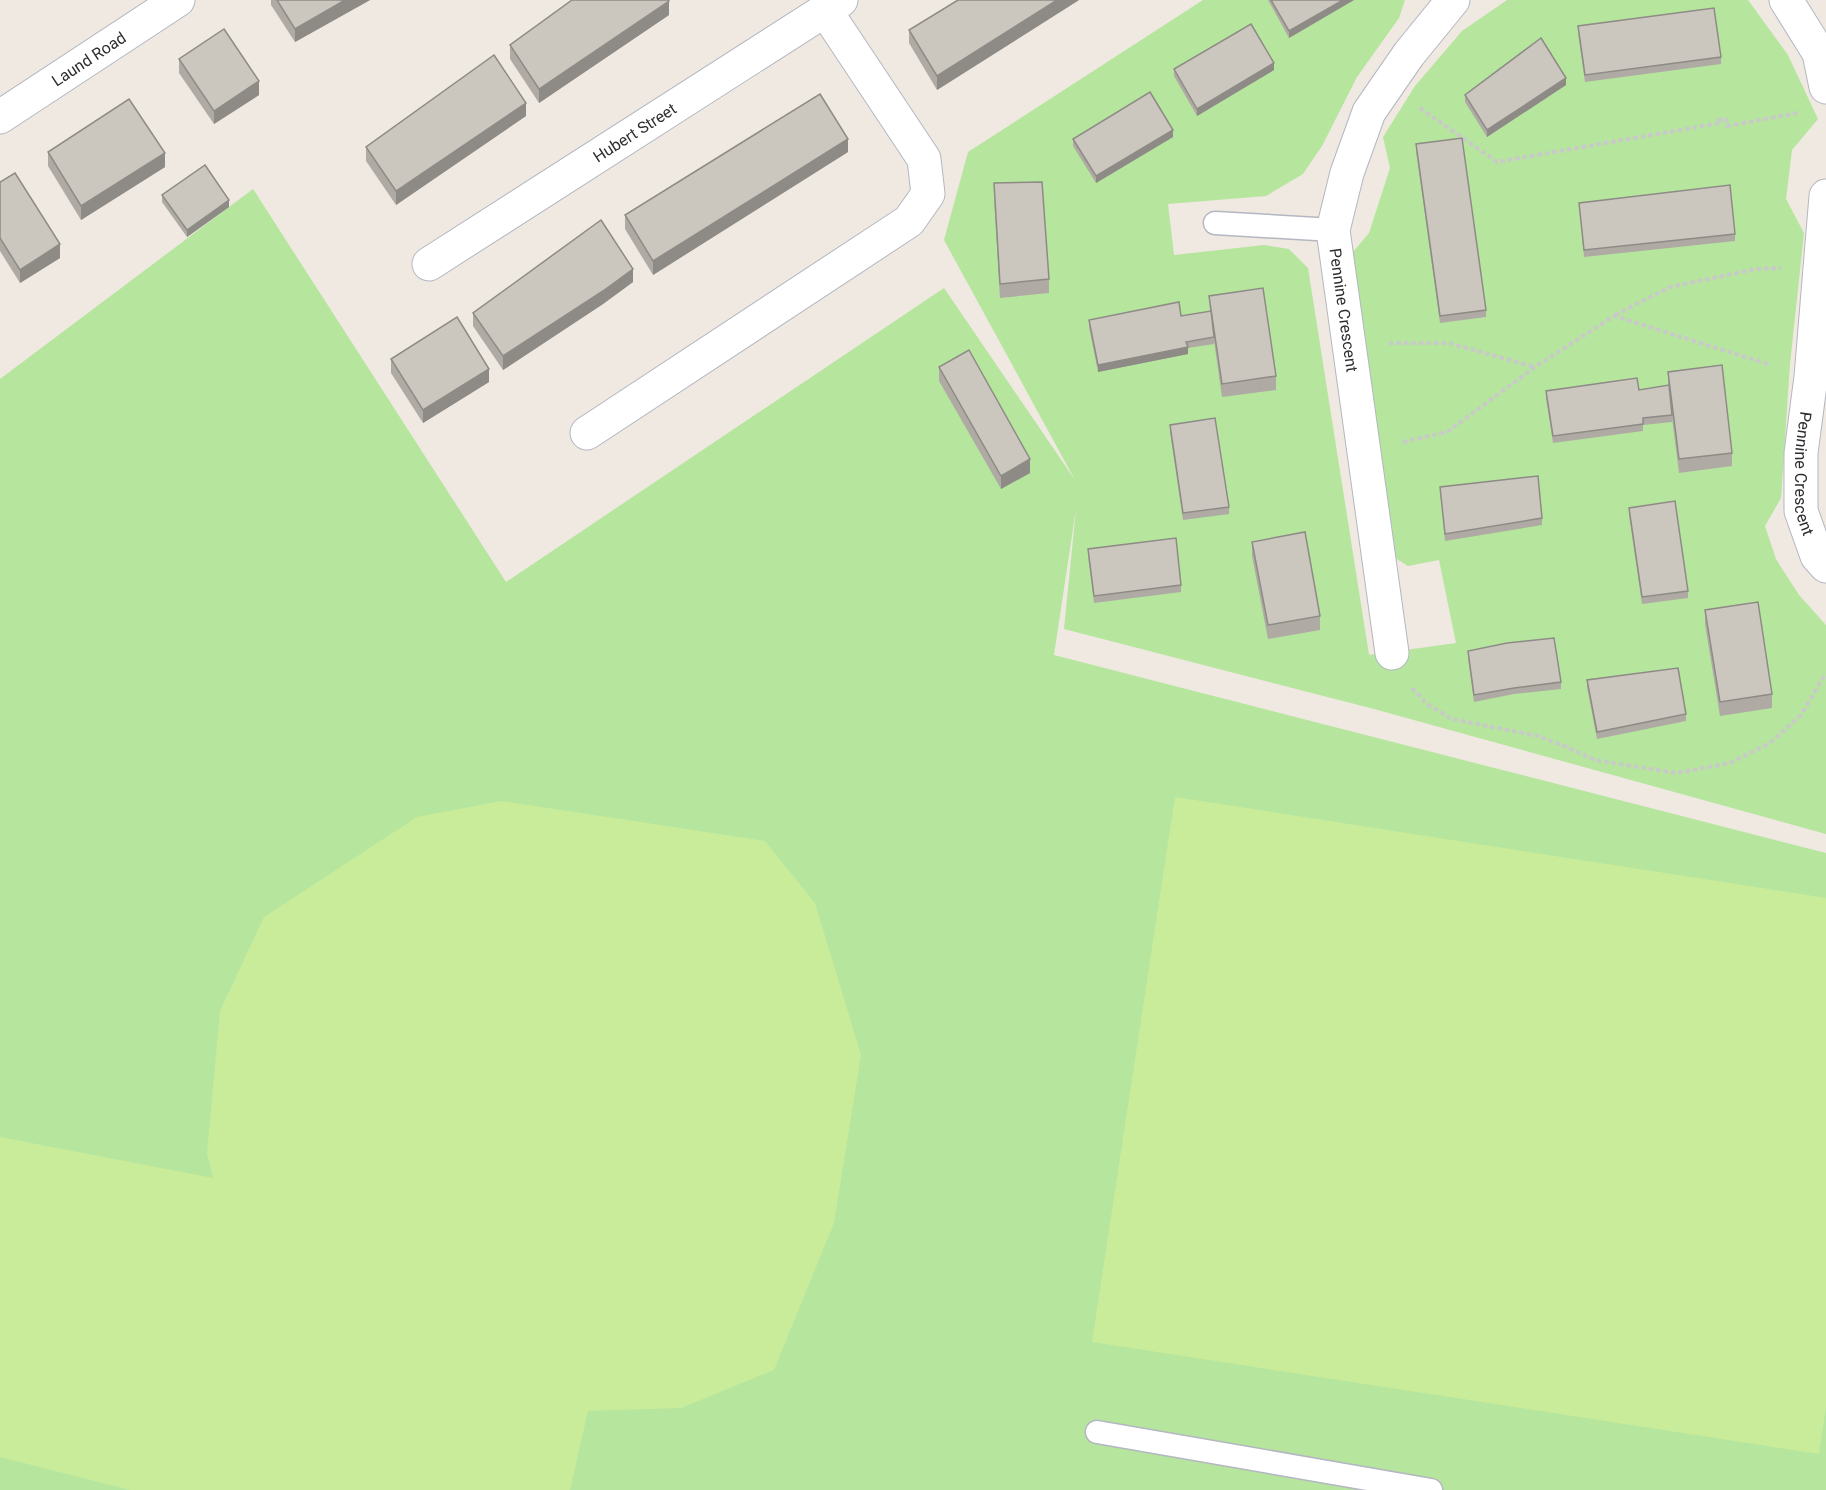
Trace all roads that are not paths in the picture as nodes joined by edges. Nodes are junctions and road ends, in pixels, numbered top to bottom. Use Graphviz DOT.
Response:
graph roads {
  1 [pos="178,0"];
  2 [pos="1452,0"];
  3 [pos="1786,0"];
  4 [pos="833,5"];
  5 [pos="1826,87"];
  6 [pos="0,117"];
  7 [pos="1826,196"];
  8 [pos="1215,223"];
  9 [pos="1333,230"];
  10 [pos="429,264"];
  11 [pos="587,433"];
  12 [pos="1826,566"];
  13 [pos="1392,653"];
  14 [pos="1097,1432"];
  15 [pos="1431,1490"];
  1 -- 6 [label="street, Laund Road"];
  2 -- 9 [label="street, Pennine Crescent"];
  3 -- 5 [label="street"];
  4 -- 10 [label="street, Hubert Street"];
  4 -- 11 [label="street"];
  7 -- 12 [label="street, Pennine Crescent"];
  8 -- 9 [label="lane"];
  9 -- 13 [label="street, Pennine Crescent"];
  14 -- 15 [label="lane"];
}
